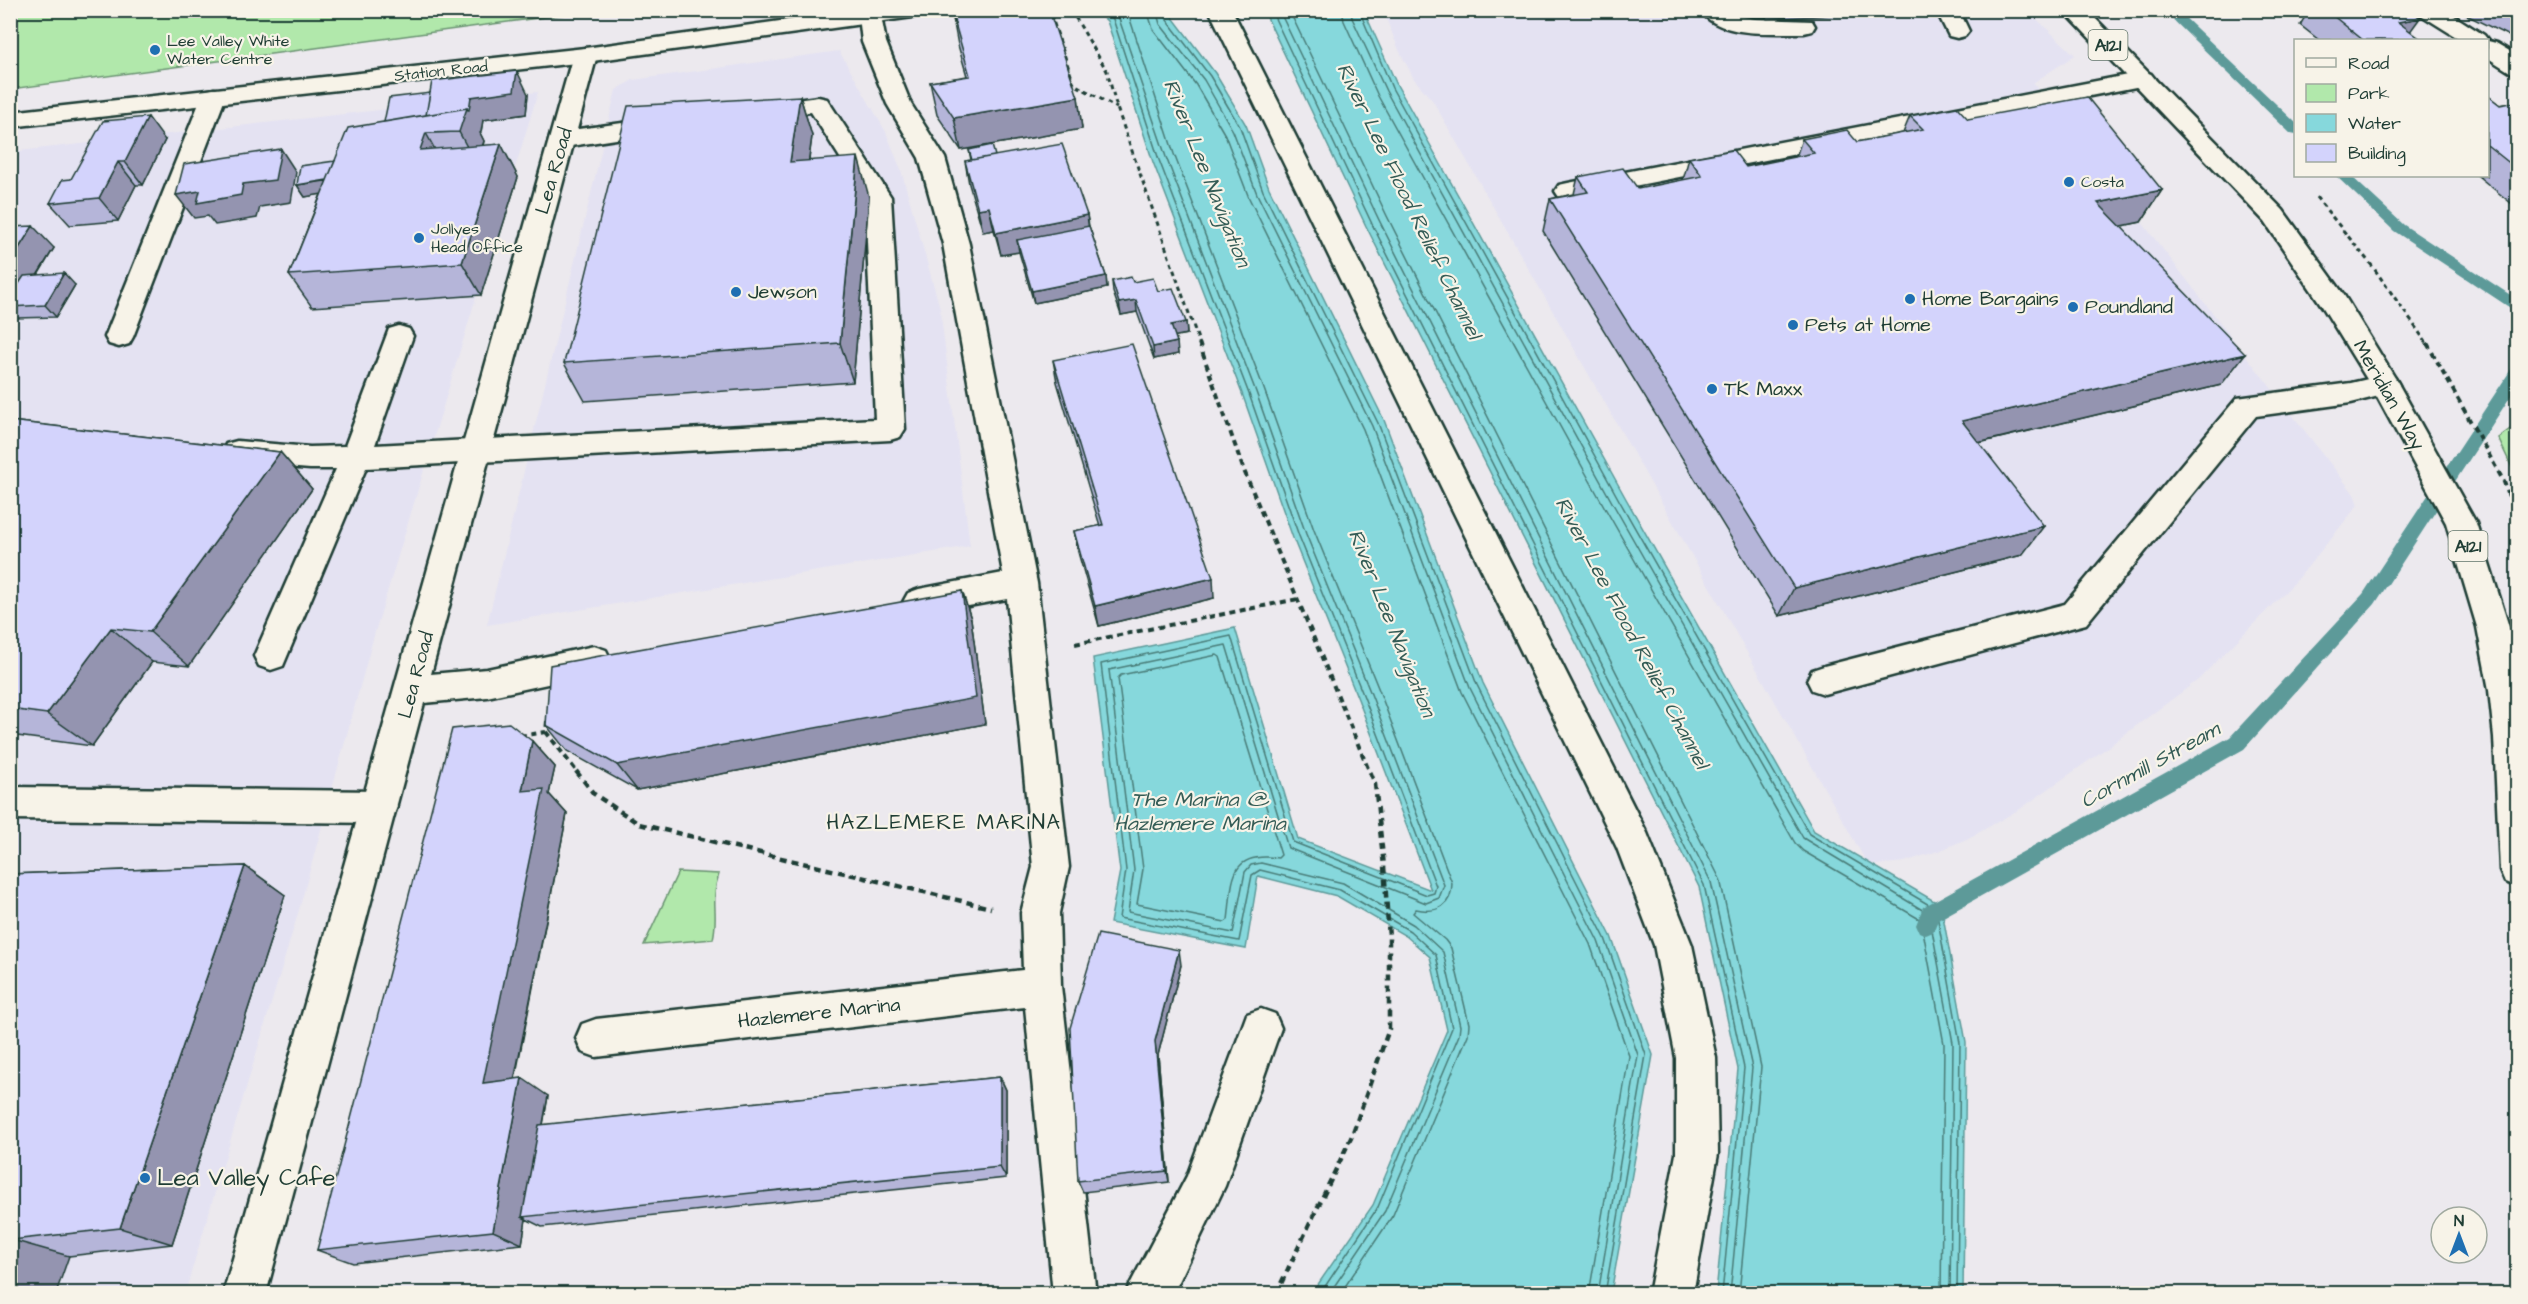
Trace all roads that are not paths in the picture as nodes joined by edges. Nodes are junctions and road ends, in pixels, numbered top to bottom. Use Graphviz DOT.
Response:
graph roads {
  1 [pos="913,10"];
  2 [pos="1220,10"];
  3 [pos="1711,10"];
  4 [pos="1947,10"];
  5 [pos="2074,10"];
  6 [pos="2429,10"];
  7 [pos="870,16"];
  8 [pos="1804,26"];
  9 [pos="1957,31"];
  10 [pos="2474,39"];
  11 [pos="2489,49"];
  12 [pos="585,55"];
  13 [pos="2517,67"];
  14 [pos="2143,79"];
  15 [pos="214,96"];
  16 [pos="736,116"];
  17 [pos="10,120"];
  18 [pos="689,122"];
  19 [pos="564,139"];
  20 [pos="1568,191"];
  21 [pos="399,336"];
  22 [pos="119,337"];
  23 [pos="2385,386"];
  24 [pos="207,450"];
  25 [pos="476,452"];
  26 [pos="356,456"];
  27 [pos="1021,583"];
  28 [pos="892,607"];
  29 [pos="622,655"];
  30 [pos="271,656"];
  31 [pos="1824,680"];
  32 [pos="412,690"];
  33 [pos="10,803"];
  34 [pos="379,807"];
  35 [pos="2517,870"];
  36 [pos="1042,986"];
  37 [pos="1261,1028"];
  38 [pos="596,1038"];
  39 [pos="244,1293"];
  40 [pos="1075,1293"];
  41 [pos="1146,1293"];
  42 [pos="1671,1293"];
  1 -- 7 [label="street, Station Road"];
  2 -- 42 [label="street"];
  3 -- 8 [label="street"];
  4 -- 9 [label="street"];
  5 -- 14 [label="street, Meridian Way / A121"];
  6 -- 10 [label="street"];
  7 -- 12 [label="street, Station Road"];
  7 -- 27 [label="street"];
  11 -- 13 [label="street"];
  12 -- 15 [label="street, Station Road"];
  12 -- 19 [label="street, Lea Road"];
  14 -- 20 [label="street"];
  14 -- 23 [label="street, Meridian Way / A121"];
  15 -- 17 [label="street, Station Road"];
  15 -- 22 [label="street"];
  16 -- 25 [label="street"];
  18 -- 19 [label="street"];
  19 -- 25 [label="street, Lea Road"];
  21 -- 26 [label="street"];
  23 -- 31 [label="street"];
  23 -- 35 [label="street, Meridian Way / A121"];
  24 -- 26 [label="street"];
  25 -- 26 [label="street"];
  25 -- 32 [label="street, Lea Road"];
  26 -- 30 [label="street"];
  27 -- 28 [label="street"];
  27 -- 36 [label="street"];
  29 -- 32 [label="street"];
  32 -- 34 [label="street, Lea Road"];
  33 -- 34 [label="street"];
  34 -- 39 [label="street, Lea Road"];
  36 -- 38 [label="street, Hazlemere Marina"];
  36 -- 40 [label="street"];
  37 -- 41 [label="street"];
}
